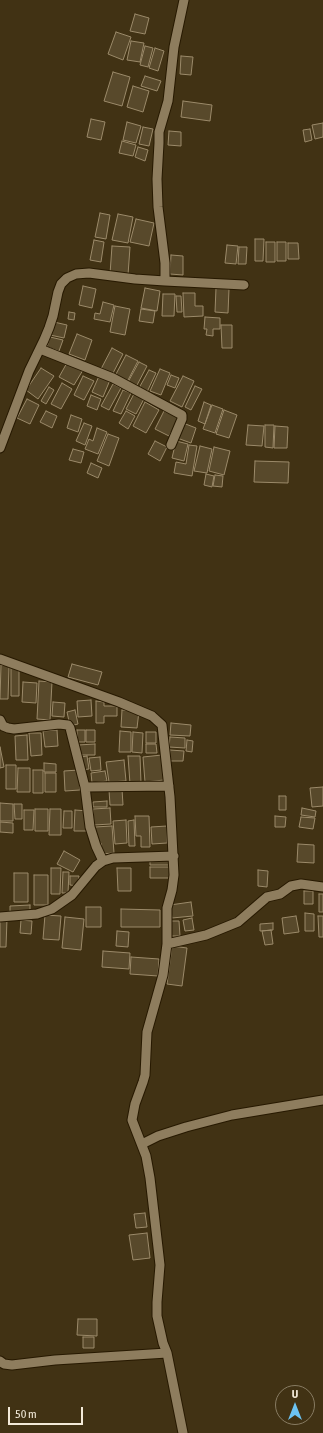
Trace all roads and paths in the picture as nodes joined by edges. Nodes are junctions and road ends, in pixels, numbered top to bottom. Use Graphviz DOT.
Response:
graph roads {
  1 [pos="184,0"];
  2 [pos="165,281"];
  3 [pos="244,285"];
  4 [pos="40,349"];
  5 [pos="171,445"];
  6 [pos="0,448"];
  7 [pos="0,659"];
  8 [pos="0,720"];
  9 [pos="169,786"];
  10 [pos="85,787"];
  11 [pos="174,856"];
  12 [pos="103,861"];
  13 [pos="323,888"];
  14 [pos="0,917"];
  15 [pos="167,944"];
  16 [pos="323,1100"];
  17 [pos="142,1144"];
  18 [pos="167,1353"];
  19 [pos="0,1361"];
  20 [pos="183,1433"];
  1 -- 2 [label="street"];
  2 -- 3 [label="street"];
  2 -- 4 [label="street"];
  4 -- 5 [label="street"];
  4 -- 6 [label="street"];
  7 -- 9 [label="street"];
  8 -- 10 [label="street"];
  9 -- 10 [label="street"];
  9 -- 11 [label="street"];
  10 -- 12 [label="street"];
  11 -- 12 [label="street"];
  11 -- 15 [label="street"];
  12 -- 14 [label="street"];
  13 -- 15 [label="street"];
  15 -- 17 [label="street"];
  16 -- 17 [label="street"];
  17 -- 18 [label="street"];
  18 -- 19 [label="street"];
  18 -- 20 [label="street"];
}
